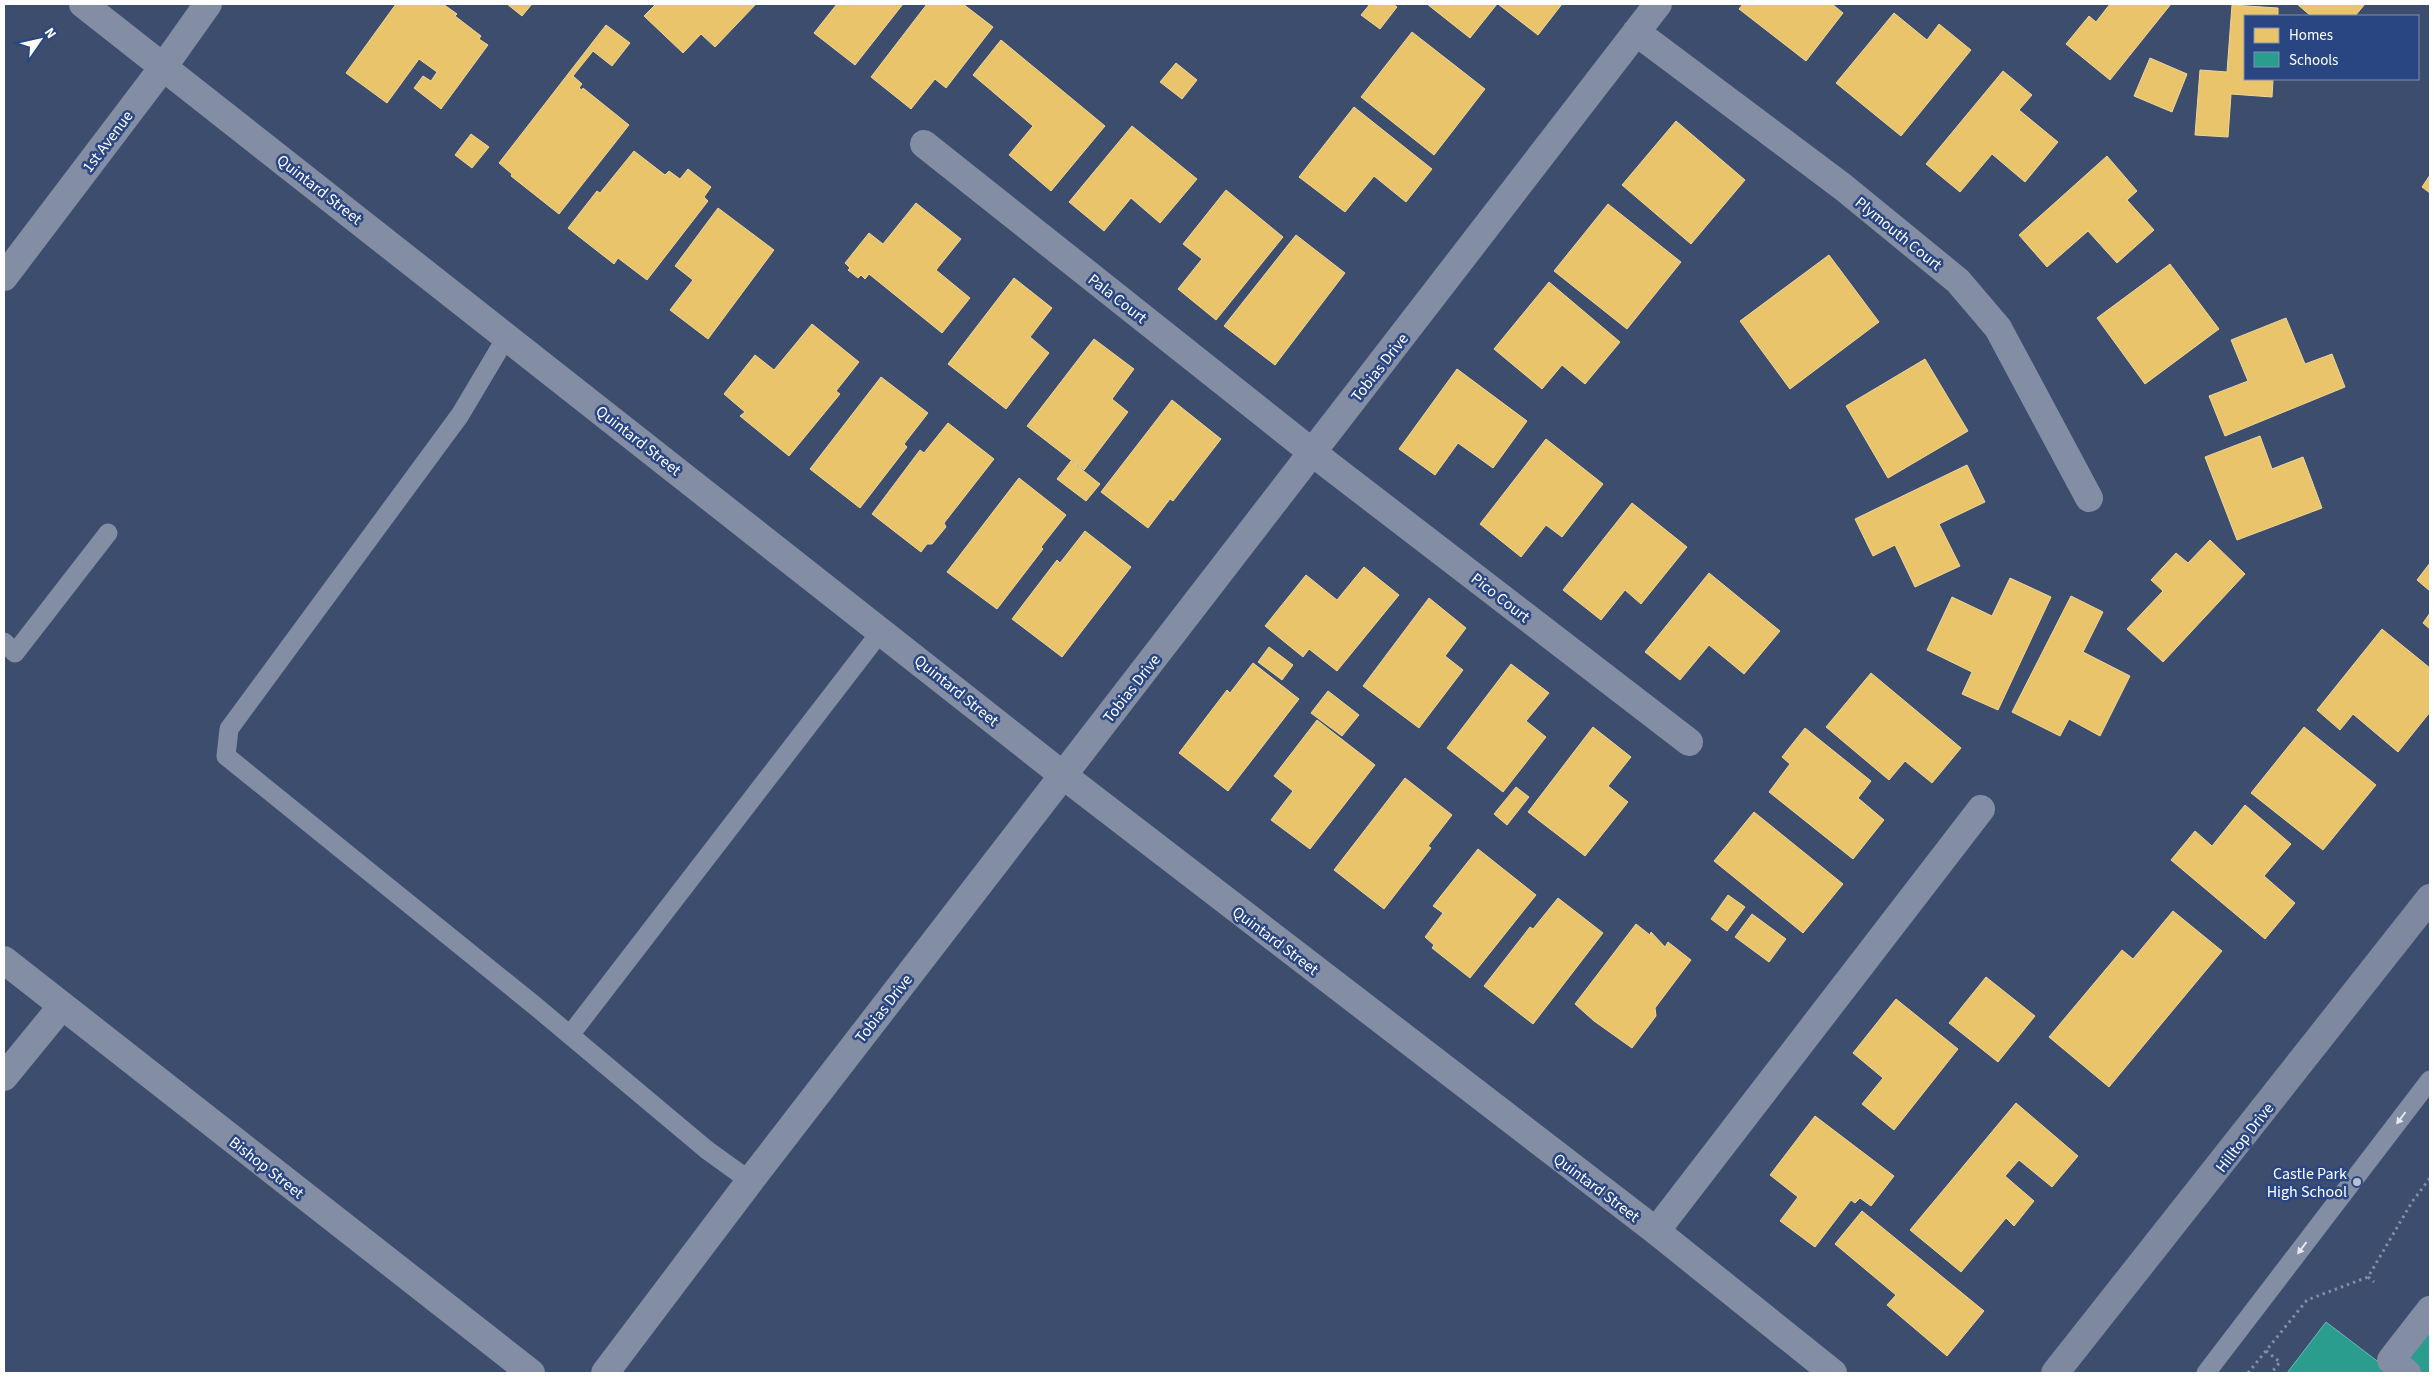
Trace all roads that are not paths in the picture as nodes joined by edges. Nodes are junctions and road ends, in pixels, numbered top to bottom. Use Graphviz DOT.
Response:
graph roads {
  1 [pos="83,4"];
  2 [pos="208,4"];
  3 [pos="1658,4"];
  4 [pos="1636,32"];
  5 [pos="164,66"];
  6 [pos="924,144"];
  7 [pos="4,276"];
  8 [pos="507,336"];
  9 [pos="1313,453"];
  10 [pos="2089,498"];
  11 [pos="108,533"];
  12 [pos="882,630"];
  13 [pos="4,642"];
  14 [pos="1689,742"];
  15 [pos="1064,776"];
  16 [pos="1981,809"];
  17 [pos="2430,898"];
  18 [pos="4,960"];
  19 [pos="62,1006"];
  20 [pos="570,1035"];
  21 [pos="4,1077"];
  22 [pos="2430,1080"];
  23 [pos="750,1180"];
  24 [pos="1656,1231"];
  25 [pos="2430,1310"];
  26 [pos="531,1373"];
  27 [pos="606,1373"];
  28 [pos="1833,1373"];
  29 [pos="2055,1373"];
  30 [pos="2206,1373"];
  31 [pos="2408,1373"];
  1 -- 5 [label="street, Quintard Street"];
  2 -- 5 [label="street, 1st Avenue"];
  3 -- 4 [label="street, Tobias Drive"];
  4 -- 9 [label="street, Tobias Drive"];
  4 -- 10 [label="street, Plymouth Court"];
  5 -- 7 [label="street, 1st Avenue"];
  5 -- 8 [label="street, Quintard Street"];
  6 -- 9 [label="street, Pala Court"];
  8 -- 12 [label="street, Quintard Street"];
  8 -- 20 [label="lane"];
  9 -- 14 [label="street, Pico Court"];
  9 -- 15 [label="street, Tobias Drive"];
  11 -- 13 [label="lane"];
  12 -- 15 [label="street, Quintard Street"];
  12 -- 20 [label="lane"];
  15 -- 23 [label="street, Tobias Drive"];
  15 -- 24 [label="street, Quintard Street"];
  16 -- 24 [label="street"];
  17 -- 29 [label="main road, Hilltop Drive"];
  18 -- 19 [label="street, Bishop Street"];
  19 -- 21 [label="street"];
  19 -- 26 [label="street, Bishop Street"];
  20 -- 23 [label="lane"];
  22 -- 30 [label="lane, one-way"];
  23 -- 27 [label="street, Tobias Drive"];
  24 -- 28 [label="street, Quintard Street"];
  25 -- 31 [label="street"];
}
